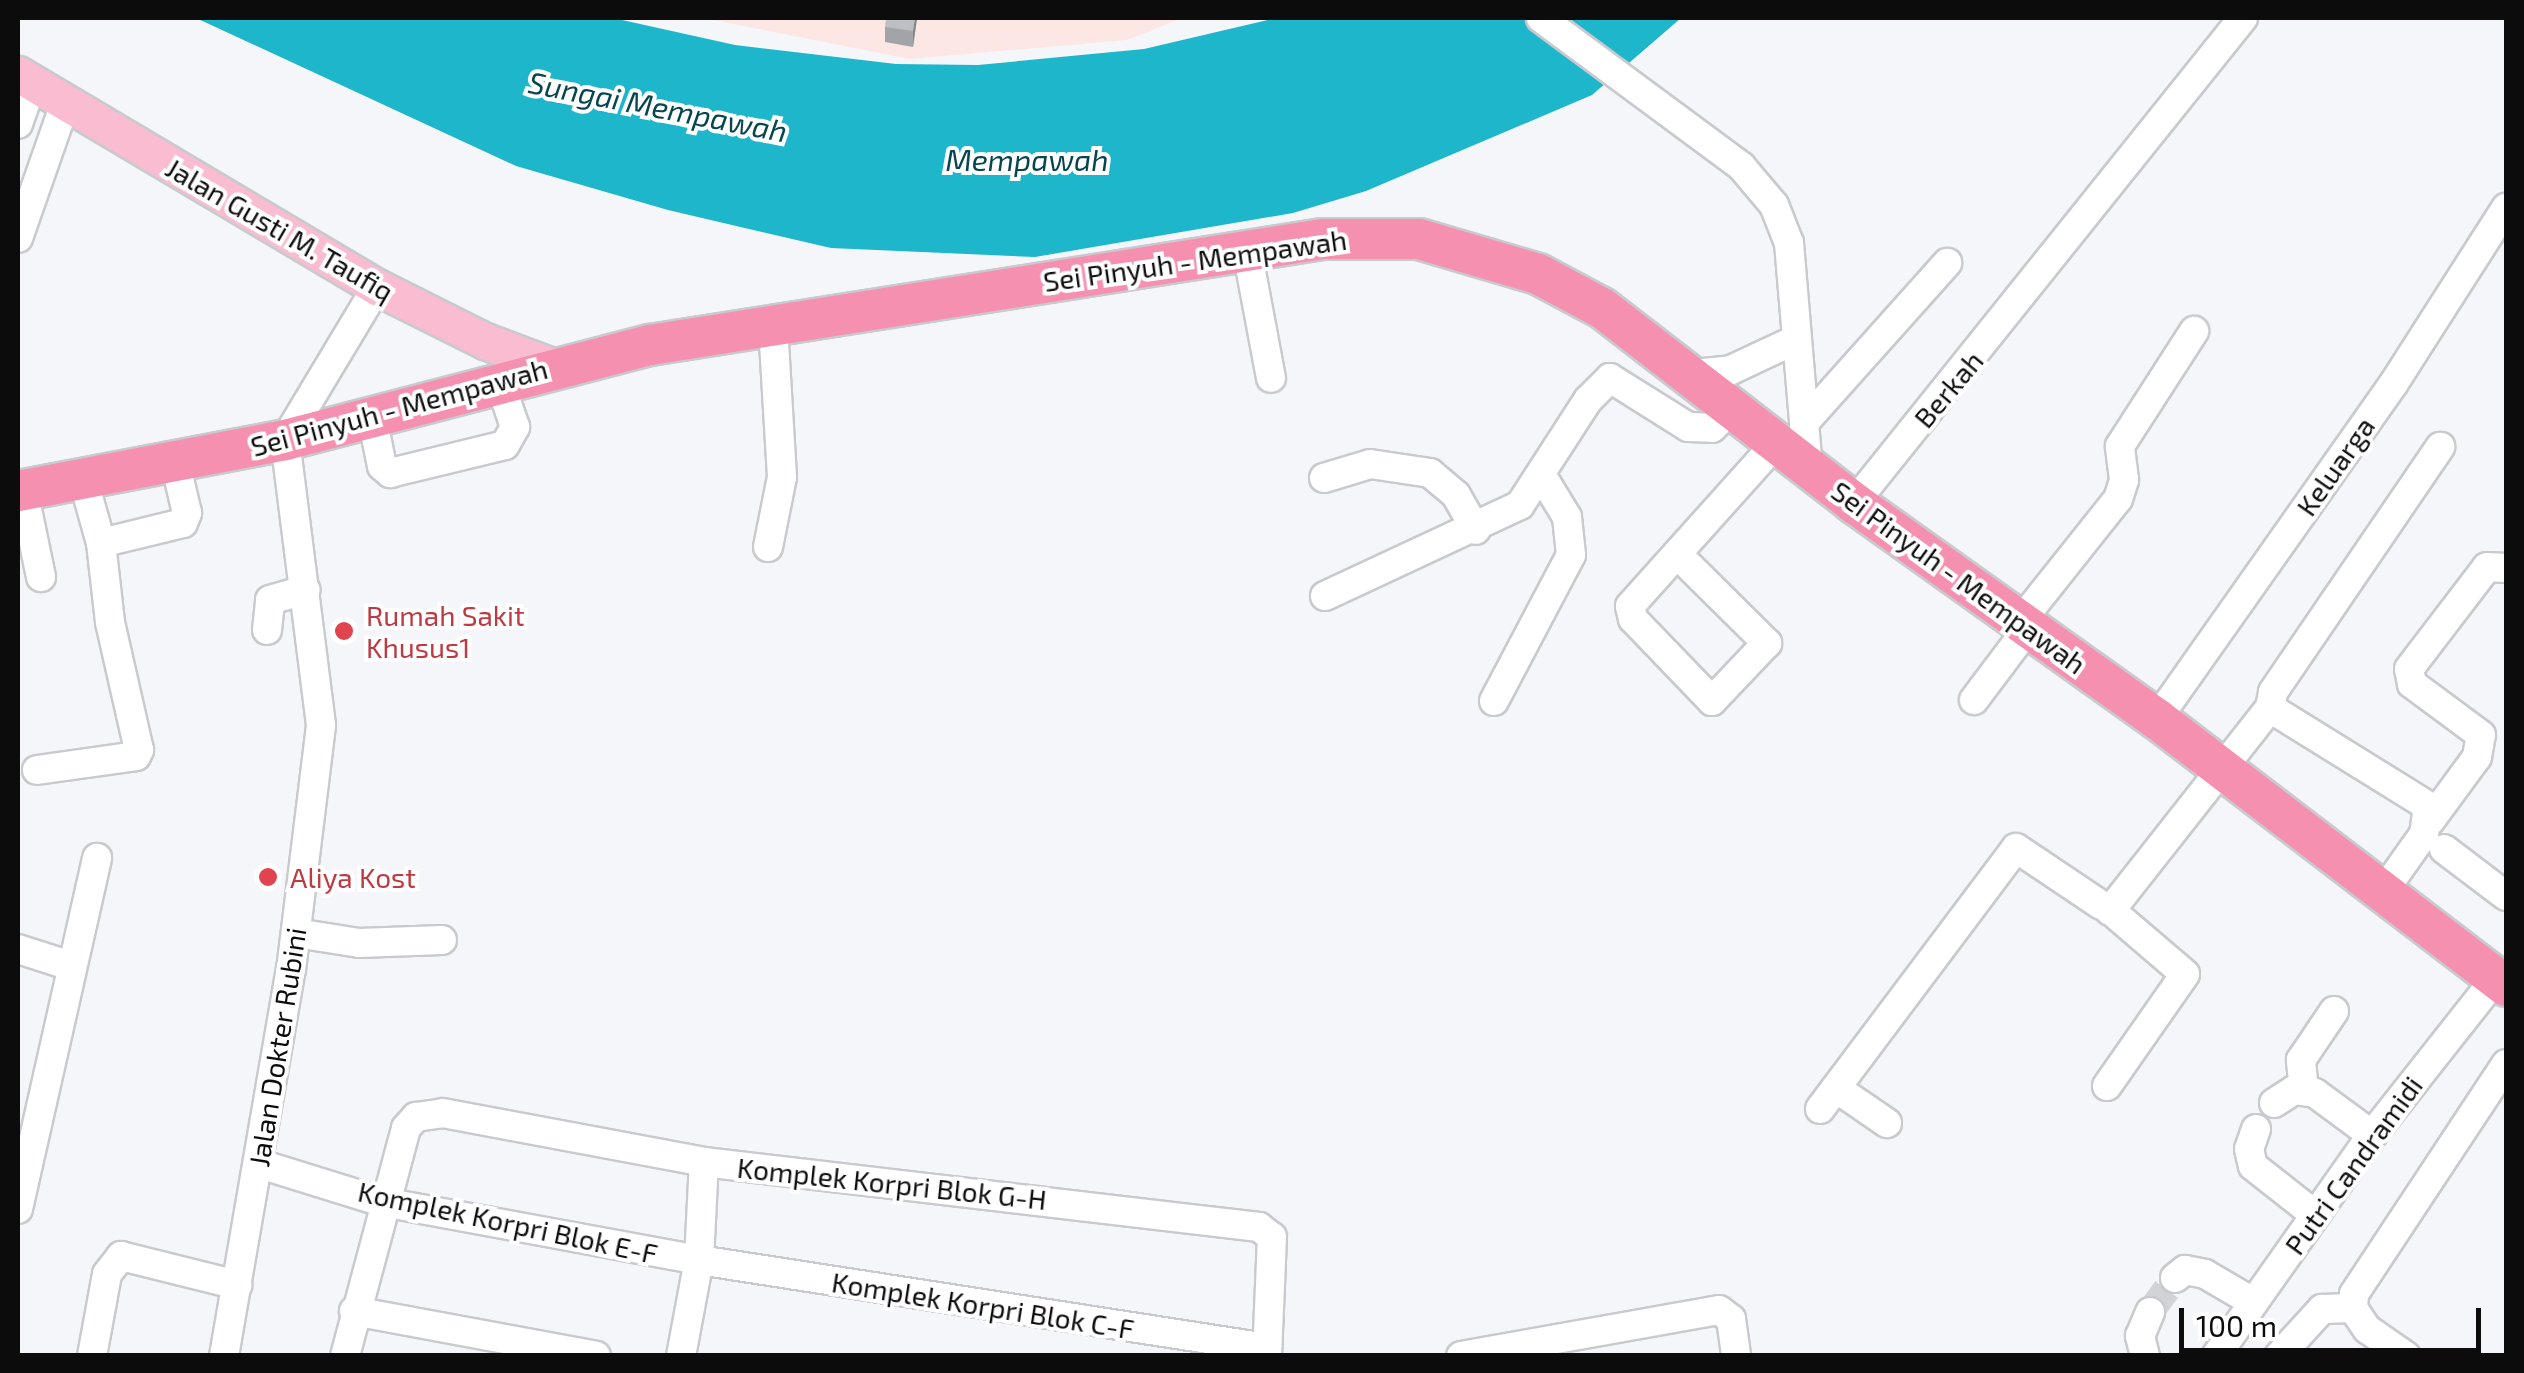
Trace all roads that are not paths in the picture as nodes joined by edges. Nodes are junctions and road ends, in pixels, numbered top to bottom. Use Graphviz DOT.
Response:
graph roads {
  1 [pos="1541,18"];
  2 [pos="2244,18"];
  3 [pos="25,78"];
  4 [pos="66,101"];
  5 [pos="18,124"];
  6 [pos="2506,208"];
  7 [pos="18,238"];
  8 [pos="1247,250"];
  9 [pos="1947,263"];
  10 [pos="377,287"];
  11 [pos="773,327"];
  12 [pos="2194,332"];
  13 [pos="1795,340"];
  14 [pos="552,366"];
  15 [pos="1694,374"];
  16 [pos="1272,378"];
  17 [pos="506,397"];
  18 [pos="1734,405"];
  19 [pos="373,426"];
  20 [pos="285,440"];
  21 [pos="1796,444"];
  22 [pos="2440,447"];
  23 [pos="175,462"];
  24 [pos="1542,476"];
  25 [pos="1324,478"];
  26 [pos="88,491"];
  27 [pos="24,500"];
  28 [pos="1854,504"];
  29 [pos="1476,530"];
  30 [pos="101,544"];
  31 [pos="768,546"];
  32 [pos="1677,554"];
  33 [pos="2506,568"];
  34 [pos="41,577"];
  35 [pos="306,590"];
  36 [pos="1325,596"];
  37 [pos="2024,625"];
  38 [pos="268,630"];
  39 [pos="1974,700"];
  40 [pos="1494,701"];
  41 [pos="2270,708"];
  42 [pos="2157,719"];
  43 [pos="2221,767"];
  44 [pos="37,770"];
  45 [pos="2430,821"];
  46 [pos="2444,849"];
  47 [pos="98,858"];
  48 [pos="2384,888"];
  49 [pos="2506,896"];
  50 [pos="2109,911"];
  51 [pos="296,933"];
  52 [pos="442,940"];
  53 [pos="18,949"];
  54 [pos="71,966"];
  55 [pos="2501,982"];
  56 [pos="2334,1010"];
  57 [pos="2506,1064"];
  58 [pos="2107,1086"];
  59 [pos="2304,1090"];
  60 [pos="2274,1104"];
  61 [pos="1887,1124"];
  62 [pos="2256,1129"];
  63 [pos="2372,1135"];
  64 [pos="704,1162"];
  65 [pos="260,1164"];
  66 [pos="366,1196"];
  67 [pos="18,1210"];
  68 [pos="2314,1214"];
  69 [pos="699,1260"];
  70 [pos="2175,1278"];
  71 [pos="237,1286"];
  72 [pos="2253,1302"];
  73 [pos="2353,1308"];
  74 [pos="354,1311"];
  75 [pos="2150,1312"];
  76 [pos="1616,1343"];
  77 [pos="1267,1352"];
  78 [pos="1496,1352"];
  79 [pos="2222,1353"];
  80 [pos="92,1356"];
  81 [pos="224,1356"];
  82 [pos="345,1356"];
  83 [pos="596,1356"];
  84 [pos="681,1356"];
  85 [pos="1461,1356"];
  86 [pos="1736,1356"];
  87 [pos="2144,1356"];
  88 [pos="2278,1356"];
  89 [pos="2406,1356"];
  1 -- 13 [label="street"];
  2 -- 28 [label="street, Berkah"];
  3 -- 4 [label="main road, Jalan Gusti M. Taufiq"];
  3 -- 5 [label="street"];
  4 -- 7 [label="street"];
  4 -- 10 [label="main road, Jalan Gusti M. Taufiq"];
  6 -- 42 [label="street, Keluarga"];
  8 -- 11 [label="highway, Sei Pinyuh - Mempawah"];
  8 -- 15 [label="highway, Sei Pinyuh - Mempawah"];
  8 -- 16 [label="street"];
  9 -- 21 [label="street"];
  10 -- 14 [label="main road, Jalan Gusti M. Taufiq"];
  10 -- 20 [label="street"];
  11 -- 14 [label="highway, Sei Pinyuh - Mempawah"];
  11 -- 31 [label="street"];
  12 -- 37 [label="street"];
  13 -- 15 [label="street"];
  13 -- 21 [label="street"];
  14 -- 17 [label="highway, Sei Pinyuh - Mempawah"];
  15 -- 18 [label="highway, Sei Pinyuh - Mempawah"];
  17 -- 19 [label="highway, Sei Pinyuh - Mempawah"];
  17 -- 19 [label="street"];
  18 -- 21 [label="highway, Sei Pinyuh - Mempawah"];
  18 -- 24 [label="street"];
  19 -- 20 [label="highway, Sei Pinyuh - Mempawah"];
  20 -- 23 [label="highway, Sei Pinyuh - Mempawah"];
  20 -- 35 [label="street, Jalan Dokter Rubini"];
  21 -- 28 [label="highway, Sei Pinyuh - Mempawah"];
  21 -- 32 [label="street"];
  22 -- 41 [label="street"];
  23 -- 26 [label="highway, Sei Pinyuh - Mempawah"];
  23 -- 30 [label="street"];
  24 -- 29 [label="street"];
  24 -- 40 [label="street"];
  25 -- 29 [label="street"];
  26 -- 27 [label="highway, Sei Pinyuh - Mempawah"];
  26 -- 30 [label="street"];
  27 -- 34 [label="street"];
  28 -- 37 [label="highway, Sei Pinyuh - Mempawah"];
  29 -- 36 [label="street"];
  30 -- 44 [label="street"];
  32 -- 32 [label="street"];
  33 -- 45 [label="street"];
  35 -- 38 [label="street"];
  35 -- 51 [label="street, Jalan Dokter Rubini"];
  37 -- 39 [label="street"];
  37 -- 42 [label="highway, Sei Pinyuh - Mempawah"];
  41 -- 43 [label="street"];
  41 -- 45 [label="street"];
  42 -- 43 [label="highway, Sei Pinyuh - Mempawah"];
  43 -- 48 [label="highway, Sei Pinyuh - Mempawah"];
  43 -- 50 [label="street"];
  45 -- 48 [label="street"];
  46 -- 49 [label="street"];
  47 -- 54 [label="street"];
  48 -- 55 [label="highway, Sei Pinyuh - Mempawah"];
  50 -- 58 [label="street"];
  50 -- 61 [label="street"];
  51 -- 52 [label="street"];
  51 -- 65 [label="street, Jalan Dokter Rubini"];
  53 -- 54 [label="street"];
  54 -- 67 [label="street"];
  55 -- 63 [label="street, Putri Candramidi"];
  56 -- 59 [label="street"];
  57 -- 73 [label="street"];
  59 -- 60 [label="street"];
  59 -- 63 [label="street"];
  62 -- 68 [label="street"];
  63 -- 68 [label="street, Putri Candramidi"];
  64 -- 66 [label="street, Komplek Korpri Blok G-H"];
  64 -- 69 [label="street"];
  64 -- 77 [label="street, Komplek Korpri Blok G-H"];
  65 -- 66 [label="street, Komplek Korpri Blok E-F"];
  65 -- 71 [label="street, Jalan Dokter Rubini"];
  66 -- 69 [label="street, Komplek Korpri Blok E-F"];
  66 -- 74 [label="street"];
  68 -- 72 [label="street, Putri Candramidi"];
  69 -- 77 [label="street, Komplek Korpri Blok C-F"];
  69 -- 84 [label="street"];
  70 -- 72 [label="street"];
  71 -- 80 [label="street"];
  71 -- 81 [label="street, Jalan Dokter Rubini"];
  72 -- 79 [label="street, Putri Candramidi"];
  73 -- 88 [label="street"];
  73 -- 89 [label="street"];
  74 -- 82 [label="street"];
  74 -- 83 [label="street"];
  75 -- 87 [label="street"];
  76 -- 78 [label="street"];
  76 -- 86 [label="street"];
  78 -- 85 [label="street"];
}
